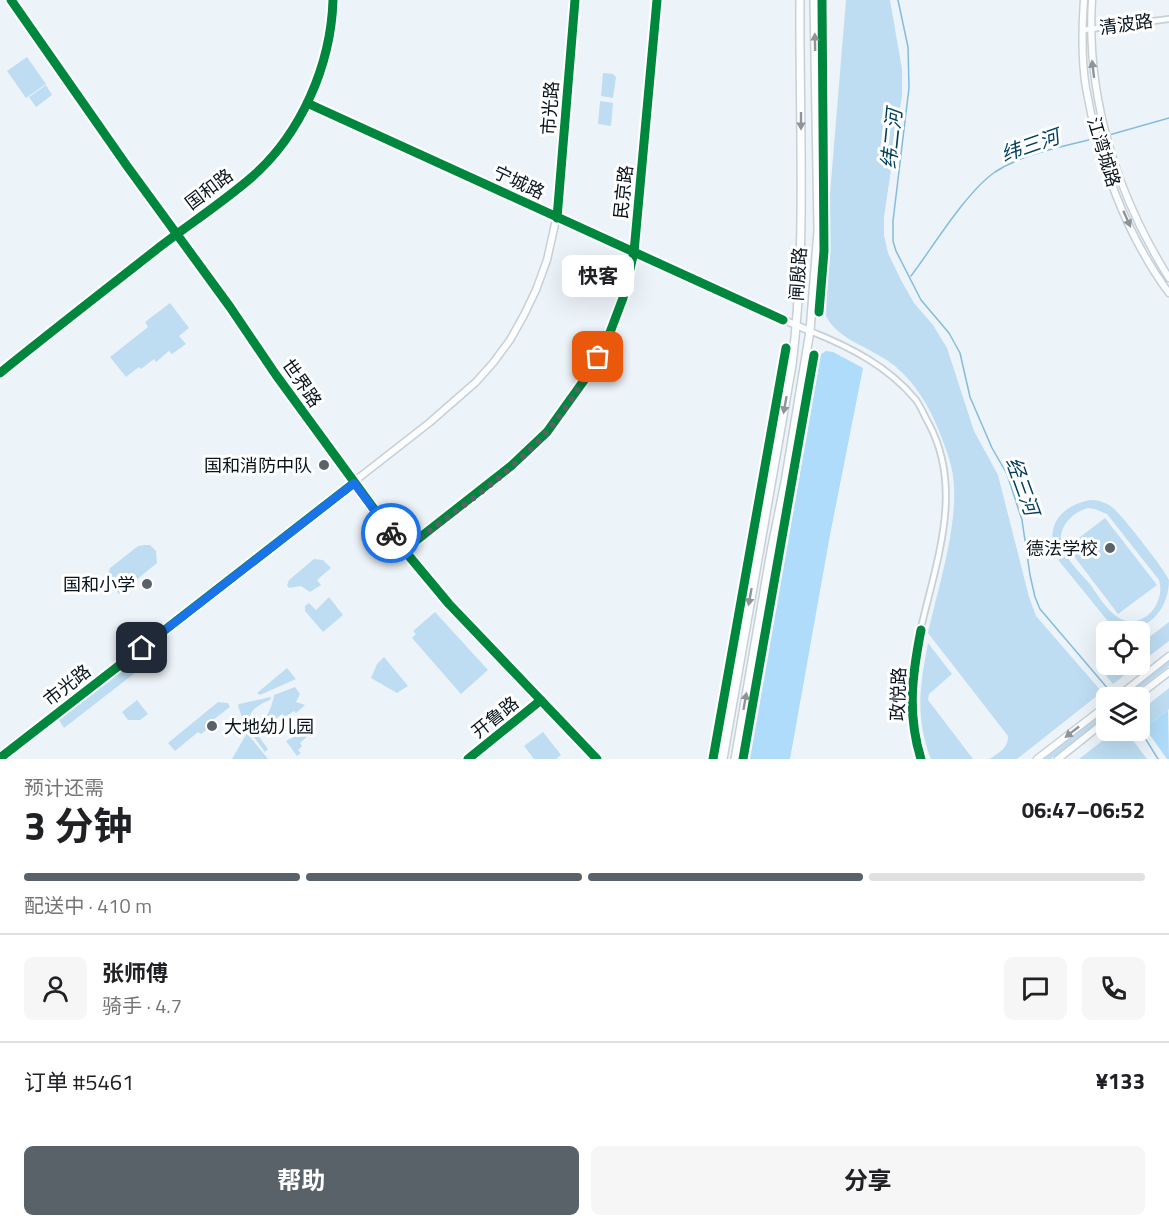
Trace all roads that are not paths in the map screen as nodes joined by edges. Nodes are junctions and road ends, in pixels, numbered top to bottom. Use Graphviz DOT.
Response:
graph roads {
  1 [pos="11,0"];
  2 [pos="333,0"];
  3 [pos="575,0"];
  4 [pos="657,0"];
  5 [pos="814,0"];
  6 [pos="1084,0"];
  7 [pos="1092,0"];
  8 [pos="800,2"];
  9 [pos="1169,19"];
  10 [pos="1091,29"];
  11 [pos="1083,30"];
  12 [pos="307,103"];
  13 [pos="557,218"];
  14 [pos="176,234"];
  15 [pos="634,252"];
  16 [pos="799,277"];
  17 [pos="814,278"];
  18 [pos="1169,278"];
  19 [pos="1169,292"];
  20 [pos="797,326"];
  21 [pos="810,331"];
  22 [pos="804,370"];
  23 [pos="0,373"];
  24 [pos="790,374"];
  25 [pos="354,483"];
  26 [pos="404,550"];
  27 [pos="1169,656"];
  28 [pos="1169,672"];
  29 [pos="1129,687"];
  30 [pos="1149,687"];
  31 [pos="541,700"];
  32 [pos="1096,713"];
  33 [pos="1096,729"];
  34 [pos="0,758"];
  35 [pos="468,759"];
  36 [pos="597,759"];
  37 [pos="723,759"];
  38 [pos="735,759"];
  39 [pos="921,759"];
  40 [pos="1037,759"];
  41 [pos="1058,759"];
  1 -- 14 [label="street, 世界路"];
  2 -- 12 [label="street, 国和路"];
  3 -- 13 [label="street, 市光路"];
  4 -- 15 [label="street, 民京路"];
  17 -- 5 [label="main road, 闸殷路, one-way"];
  6 -- 11 [label="street, 江湾城路"];
  7 -- 10 [label="street, 江湾城路"];
  8 -- 16 [label="main road, 闸殷路, one-way"];
  9 -- 10 [label="street, 清波路"];
  10 -- 11 [label="street, 清波路"];
  18 -- 10 [label="street, 江湾城路, one-way"];
  11 -- 19 [label="street, 江湾城路, one-way"];
  12 -- 13 [label="street, 宁城路"];
  12 -- 14 [label="street, 国和路"];
  13 -- 15 [label="street, 宁城路"];
  13 -- 25 [label="street, 市光路"];
  14 -- 23 [label="street, 国和路"];
  14 -- 25 [label="street, 世界路"];
  15 -- 20 [label="street, 宁城路"];
  15 -- 26 [label="street, 民京路"];
  16 -- 17 [label="main road"];
  16 -- 20 [label="main road, 闸殷路"];
  17 -- 21 [label="main road, 闸殷路"];
  20 -- 21 [label="street, 宁城路"];
  20 -- 24 [label="main road, 闸殷路"];
  21 -- 22 [label="main road, 闸殷路"];
  21 -- 39 [label="street, 政悦路"];
  22 -- 24 [label="main road"];
  38 -- 22 [label="main road, 闸殷路, one-way"];
  24 -- 37 [label="main road, 闸殷路, one-way"];
  25 -- 26 [label="street, 世界路"];
  25 -- 34 [label="street, 市光路"];
  26 -- 31 [label="street, 世界路"];
  27 -- 29 [label="street"];
  28 -- 30 [label="street"];
  31 -- 35 [label="street, 开鲁路"];
  31 -- 36 [label="street, 世界路"];
  32 -- 40 [label="street, one-way"];
  33 -- 41 [label="street"];
}
